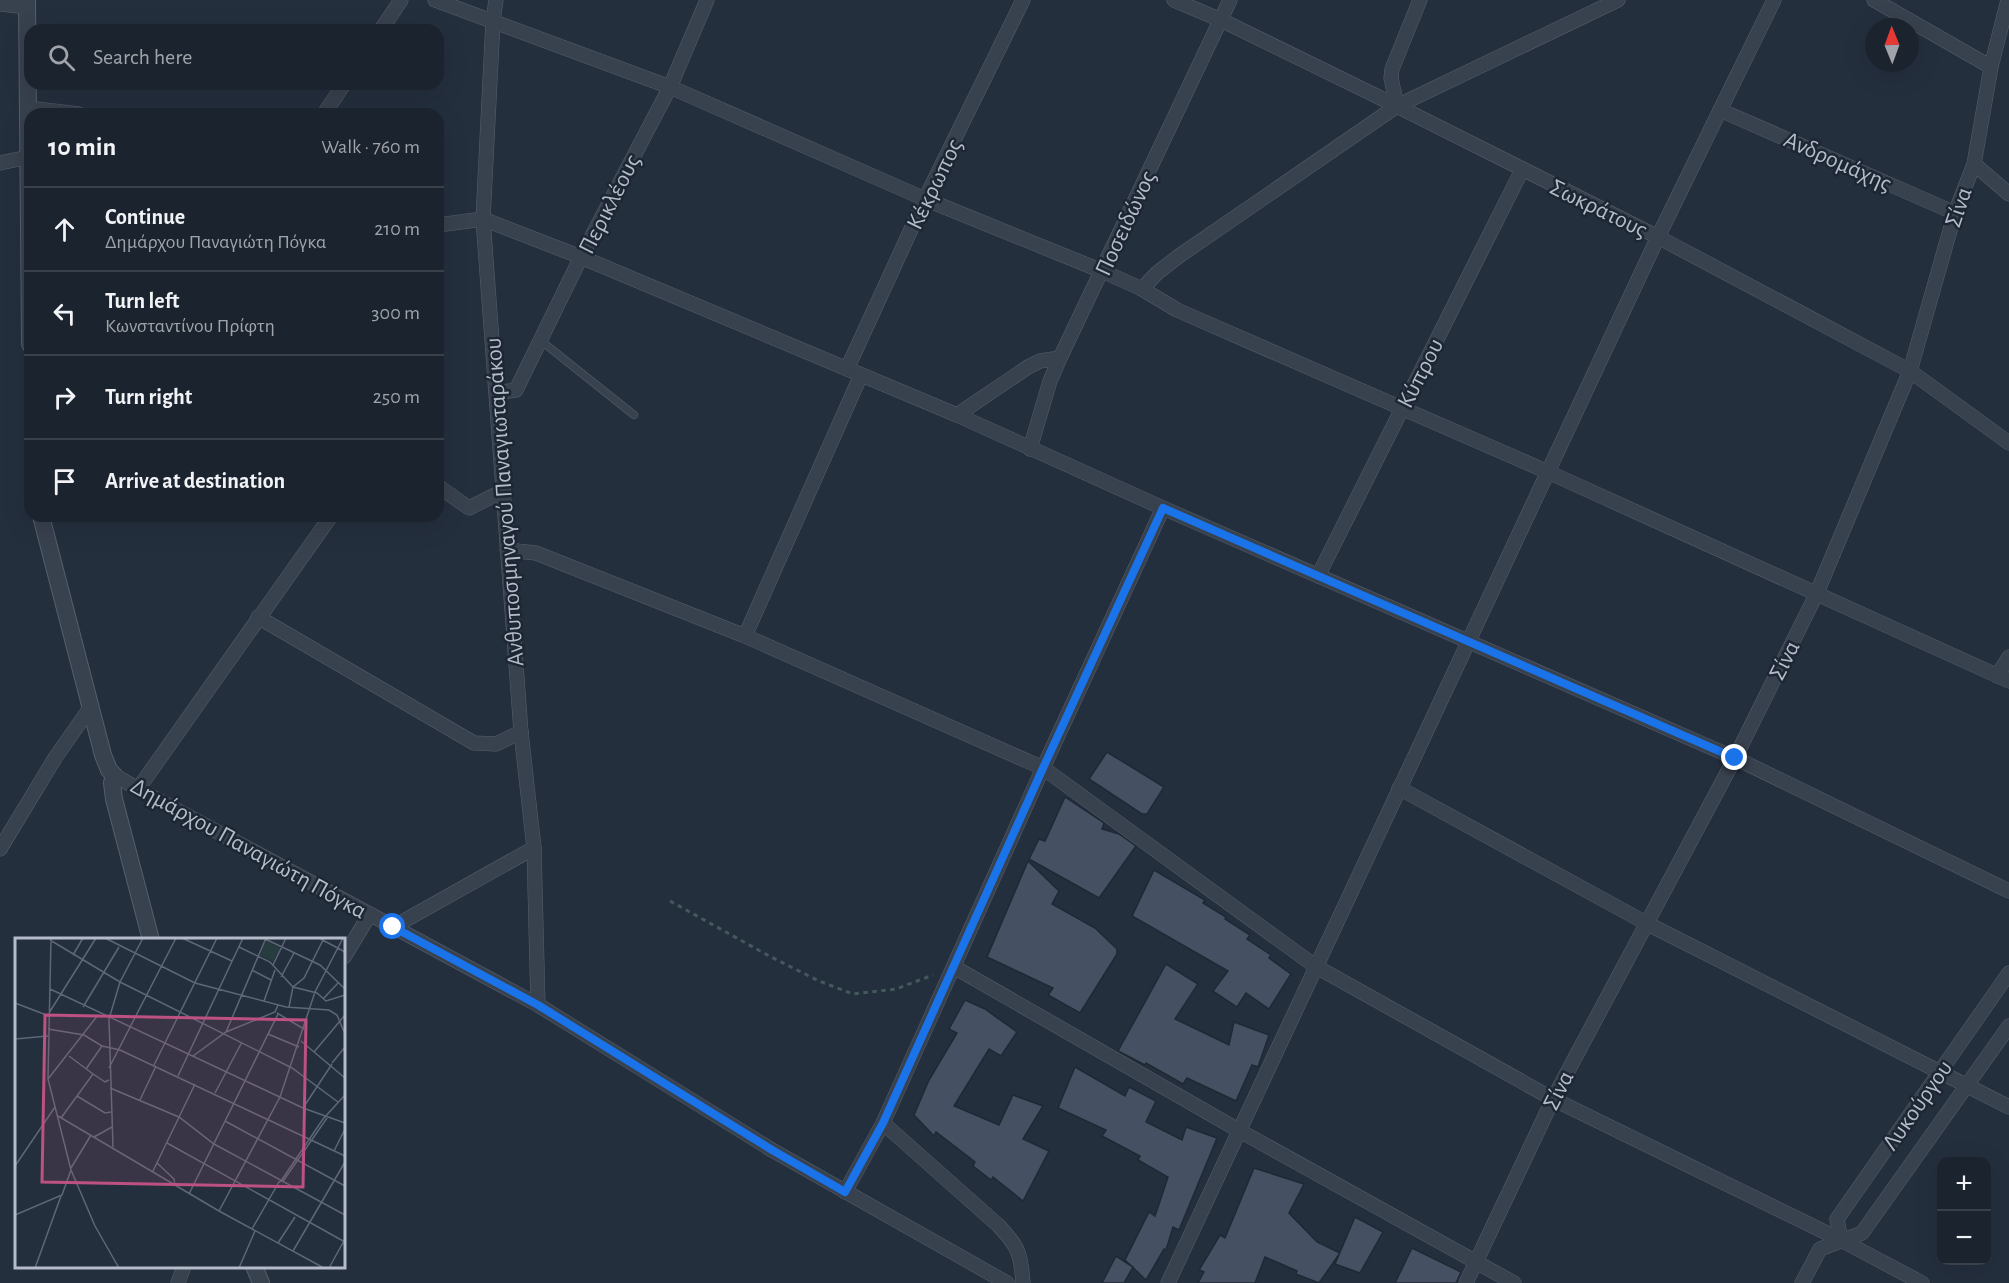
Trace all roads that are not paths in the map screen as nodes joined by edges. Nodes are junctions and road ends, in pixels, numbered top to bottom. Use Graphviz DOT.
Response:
graph roads {
  1 [pos="401,0"];
  2 [pos="435,0"];
  3 [pos="496,0"];
  4 [pos="706,0"];
  5 [pos="1023,0"];
  6 [pos="1174,0"];
  7 [pos="1230,0"];
  8 [pos="1420,0"];
  9 [pos="1618,0"];
  10 [pos="1774,0"];
  11 [pos="1874,0"];
  12 [pos="2008,0"];
  13 [pos="0,4"];
  14 [pos="27,4"];
  15 [pos="1221,20"];
  16 [pos="493,21"];
  17 [pos="27,24"];
  18 [pos="385,24"];
  19 [pos="1991,67"];
  20 [pos="670,87"];
  21 [pos="28,90"];
  22 [pos="340,90"];
  23 [pos="1397,106"];
  24 [pos="28,108"];
  25 [pos="328,108"];
  26 [pos="1720,110"];
  27 [pos="24,158"];
  28 [pos="0,163"];
  29 [pos="1974,164"];
  30 [pos="1521,170"];
  31 [pos="2009,194"];
  32 [pos="925,200"];
  33 [pos="1955,213"];
  34 [pos="483,219"];
  35 [pos="444,226"];
  36 [pos="1658,237"];
  37 [pos="581,257"];
  38 [pos="1102,271"];
  39 [pos="1142,289"];
  40 [pos="540,340"];
  41 [pos="1060,358"];
  42 [pos="847,369"];
  43 [pos="1910,371"];
  44 [pos="861,375"];
  45 [pos="497,393"];
  46 [pos="1402,408"];
  47 [pos="634,415"];
  48 [pos="957,415"];
  49 [pos="2009,442"];
  50 [pos="1030,449"];
  51 [pos="1548,472"];
  52 [pos="444,490"];
  53 [pos="503,491"];
  54 [pos="1163,508"];
  55 [pos="43,522"];
  56 [pos="327,522"];
  57 [pos="507,550"];
  58 [pos="1318,576"];
  59 [pos="1816,595"];
  60 [pos="258,617"];
  61 [pos="745,636"];
  62 [pos="1468,642"];
  63 [pos="2009,657"];
  64 [pos="2003,678"];
  65 [pos="90,708"];
  66 [pos="521,732"];
  67 [pos="1735,758"];
  68 [pos="1043,768"];
  69 [pos="114,774"];
  70 [pos="1399,788"];
  71 [pos="138,789"];
  72 [pos="534,848"];
  73 [pos="0,849"];
  74 [pos="2009,891"];
  75 [pos="370,914"];
  76 [pos="1646,923"];
  77 [pos="393,927"];
  78 [pos="151,938"];
  79 [pos="345,955"];
  80 [pos="1315,966"];
  81 [pos="954,967"];
  82 [pos="2009,974"];
  83 [pos="538,1005"];
  84 [pos="2009,1026"];
  85 [pos="1940,1072"];
  86 [pos="1966,1086"];
  87 [pos="1553,1099"];
  88 [pos="2009,1107"];
  89 [pos="883,1123"];
  90 [pos="1239,1131"];
  91 [pos="845,1192"];
  92 [pos="1840,1240"];
  93 [pos="1477,1262"];
  94 [pos="183,1268"];
  95 [pos="255,1268"];
  96 [pos="178,1283"];
  97 [pos="261,1283"];
  98 [pos="1007,1283"];
  99 [pos="1023,1283"];
  100 [pos="1168,1283"];
  101 [pos="1466,1283"];
  102 [pos="1514,1283"];
  103 [pos="1802,1283"];
  104 [pos="1922,1283"];
  1 -- 18 [label="street"];
  2 -- 16 [label="street"];
  3 -- 16 [label="street, Ανθυποσμηναγού Παναγιωταράκου"];
  4 -- 20 [label="street, Περικλέους"];
  5 -- 32 [label="street, Κέκρωπος"];
  6 -- 15 [label="street, Σωκράτους"];
  7 -- 15 [label="street, Ποσειδώνος"];
  8 -- 23 [label="street"];
  9 -- 23 [label="street"];
  10 -- 26 [label="street"];
  11 -- 19 [label="street"];
  12 -- 19 [label="street, Σίνα"];
  13 -- 14 [label="street"];
  14 -- 17 [label="street"];
  15 -- 23 [label="street, Σωκράτους"];
  15 -- 38 [label="street, Ποσειδώνος"];
  16 -- 20 [label="street"];
  16 -- 34 [label="street, Ανθυποσμηναγού Παναγιωταράκου"];
  19 -- 29 [label="street, Σίνα"];
  20 -- 32 [label="street"];
  20 -- 37 [label="street, Περικλέους"];
  21 -- 24 [label="street"];
  22 -- 25 [label="street"];
  23 -- 30 [label="street, Σωκράτους"];
  23 -- 39 [label="street"];
  26 -- 33 [label="street, Ανδρομάχης"];
  26 -- 36 [label="street"];
  27 -- 28 [label="street"];
  29 -- 31 [label="street"];
  29 -- 33 [label="street, Σίνα"];
  30 -- 36 [label="street, Σωκράτους"];
  30 -- 46 [label="street, Κύπρου"];
  32 -- 38 [label="street"];
  32 -- 42 [label="street, Κέκρωπος"];
  33 -- 43 [label="street, Σίνα"];
  34 -- 35 [label="street"];
  34 -- 37 [label="street"];
  34 -- 45 [label="street, Ανθυποσμηναγού Παναγιωταράκου"];
  36 -- 43 [label="street, Σωκράτους"];
  36 -- 51 [label="street"];
  37 -- 40 [label="street, Περικλέους"];
  37 -- 42 [label="street"];
  38 -- 39 [label="street"];
  38 -- 41 [label="street, Ποσειδώνος"];
  39 -- 46 [label="street"];
  40 -- 45 [label="street, Περικλέους"];
  40 -- 47 [label="lane"];
  41 -- 48 [label="street"];
  41 -- 50 [label="street, Ποσειδώνος"];
  42 -- 44 [label="street"];
  43 -- 49 [label="street, Σωκράτους"];
  43 -- 59 [label="street, Σίνα"];
  44 -- 48 [label="street"];
  44 -- 61 [label="street"];
  45 -- 53 [label="street, Ανθυποσμηναγού Παναγιωταράκου"];
  46 -- 51 [label="street"];
  46 -- 58 [label="street, Κύπρου"];
  48 -- 50 [label="street"];
  50 -- 54 [label="street"];
  51 -- 59 [label="street"];
  51 -- 62 [label="street"];
  52 -- 53 [label="street"];
  53 -- 57 [label="street, Ανθυποσμηναγού Παναγιωταράκου"];
  54 -- 58 [label="street"];
  54 -- 68 [label="street"];
  55 -- 65 [label="street"];
  56 -- 60 [label="street"];
  57 -- 61 [label="street"];
  57 -- 66 [label="street, Ανθυποσμηναγού Παναγιωταράκου"];
  58 -- 62 [label="street"];
  59 -- 64 [label="street"];
  59 -- 67 [label="street, Σίνα"];
  60 -- 66 [label="street"];
  60 -- 71 [label="street"];
  61 -- 68 [label="street"];
  62 -- 67 [label="street"];
  62 -- 70 [label="street"];
  63 -- 64 [label="street"];
  65 -- 69 [label="street"];
  65 -- 73 [label="street"];
  66 -- 72 [label="street, Ανθυποσμηναγού Παναγιωταράκου"];
  67 -- 74 [label="street"];
  67 -- 76 [label="street, Σίνα"];
  68 -- 80 [label="street"];
  68 -- 81 [label="street"];
  69 -- 71 [label="street, Δημάρχου Παναγιώτη Πόγκα"];
  69 -- 78 [label="street"];
  70 -- 76 [label="street"];
  70 -- 80 [label="street"];
  71 -- 75 [label="street, Δημάρχου Παναγιώτη Πόγκα"];
  72 -- 77 [label="street"];
  72 -- 83 [label="street, Ανθυποσμηναγού Παναγιωταράκου"];
  75 -- 77 [label="street, Δημάρχου Παναγιώτη Πόγκα"];
  75 -- 79 [label="street"];
  76 -- 85 [label="street"];
  76 -- 87 [label="street, Σίνα"];
  77 -- 83 [label="street, Δημάρχου Παναγιώτη Πόγκα"];
  80 -- 87 [label="street"];
  80 -- 90 [label="street"];
  81 -- 89 [label="street"];
  81 -- 90 [label="street"];
  82 -- 85 [label="street, Λυκούργου"];
  83 -- 91 [label="street, Δημάρχου Παναγιώτη Πόγκα"];
  84 -- 86 [label="street, Λυκούργου"];
  85 -- 86 [label="street"];
  85 -- 92 [label="street, Λυκούργου"];
  86 -- 88 [label="street"];
  86 -- 92 [label="street, Λυκούργου"];
  87 -- 92 [label="street"];
  87 -- 93 [label="street, Σίνα"];
  89 -- 91 [label="street"];
  89 -- 99 [label="street"];
  90 -- 93 [label="street"];
  90 -- 100 [label="street"];
  91 -- 98 [label="street, Δημάρχου Παναγιώτη Πόγκα"];
  92 -- 103 [label="street, Λυκούργου"];
  92 -- 104 [label="street"];
  93 -- 101 [label="street, Σίνα"];
  93 -- 102 [label="street"];
  94 -- 96 [label="street"];
  95 -- 97 [label="street"];
}
